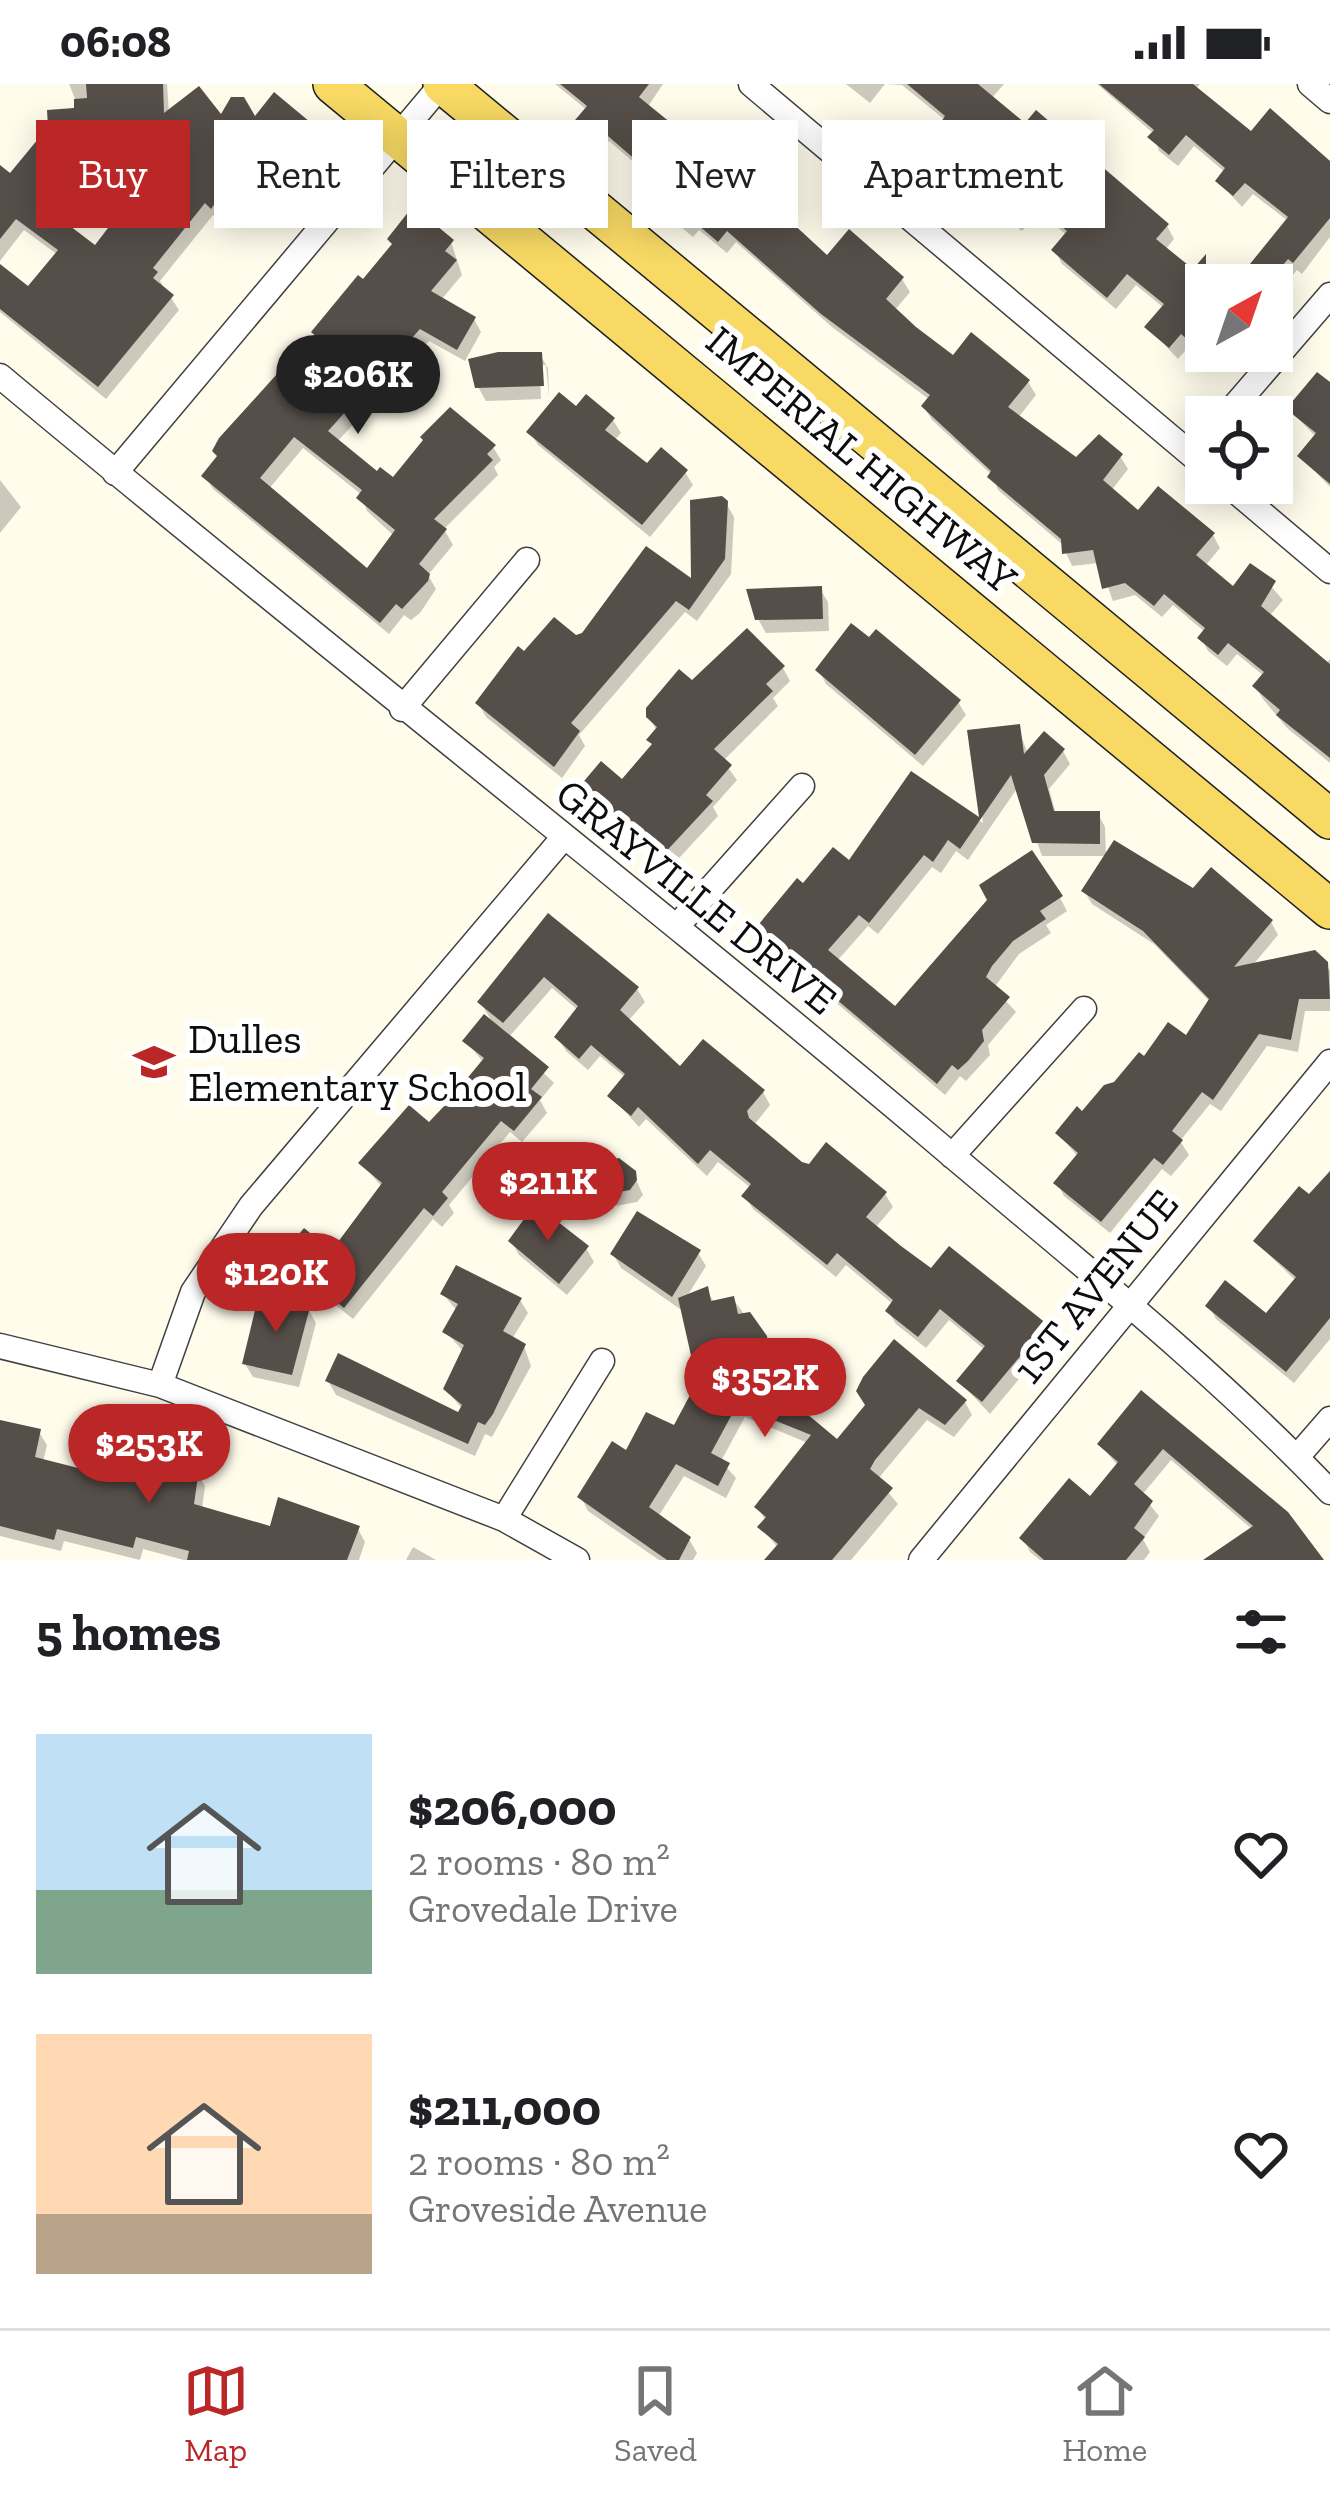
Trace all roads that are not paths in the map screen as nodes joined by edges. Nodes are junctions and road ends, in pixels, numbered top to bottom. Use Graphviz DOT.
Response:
graph roads {
  1 [pos="333,84"];
  2 [pos="442,84"];
  3 [pos="751,84"];
  4 [pos="1310,84"];
  5 [pos="1330,100"];
  6 [pos="396,136"];
  7 [pos="1330,295"];
  8 [pos="0,376"];
  9 [pos="1243,396"];
  10 [pos="1185,440"];
  11 [pos="116,473"];
  12 [pos="1251,504"];
  13 [pos="527,560"];
  14 [pos="1330,571"];
  15 [pos="402,709"];
  16 [pos="802,786"];
  17 [pos="1330,819"];
  18 [pos="563,838"];
  19 [pos="1330,909"];
  20 [pos="678,925"];
  21 [pos="1084,1009"];
  22 [pos="1330,1062"];
  23 [pos="952,1156"];
  24 [pos="1131,1304"];
  25 [pos="0,1346"];
  26 [pos="602,1361"];
  27 [pos="160,1385"];
  28 [pos="1330,1419"];
  29 [pos="1297,1457"];
  30 [pos="1330,1492"];
  31 [pos="504,1519"];
  32 [pos="577,1560"];
  33 [pos="921,1560"];
  1 -- 6 [label="main road, IMPERIAL HIGHWAY"];
  2 -- 6 [label="street"];
  2 -- 17 [label="main road, IMPERIAL HIGHWAY"];
  3 -- 10 [label="street"];
  4 -- 5 [label="street"];
  6 -- 11 [label="street"];
  6 -- 19 [label="main road, IMPERIAL HIGHWAY"];
  7 -- 9 [label="street"];
  8 -- 11 [label="street, GRAYVILLE DRIVE"];
  11 -- 15 [label="street, GRAYVILLE DRIVE"];
  12 -- 14 [label="street"];
  13 -- 15 [label="street"];
  15 -- 18 [label="street, GRAYVILLE DRIVE"];
  16 -- 20 [label="street"];
  18 -- 20 [label="street, GRAYVILLE DRIVE"];
  18 -- 27 [label="street"];
  20 -- 23 [label="street, GRAYVILLE DRIVE"];
  21 -- 23 [label="street"];
  22 -- 24 [label="street, 1ST AVENUE"];
  23 -- 24 [label="street, GRAYVILLE DRIVE"];
  24 -- 29 [label="street, GRAYVILLE DRIVE"];
  24 -- 33 [label="street, 1ST AVENUE"];
  25 -- 27 [label="street"];
  26 -- 31 [label="street"];
  27 -- 31 [label="street"];
  28 -- 29 [label="street"];
  29 -- 30 [label="street, GRAYVILLE DRIVE"];
  31 -- 32 [label="street"];
}
